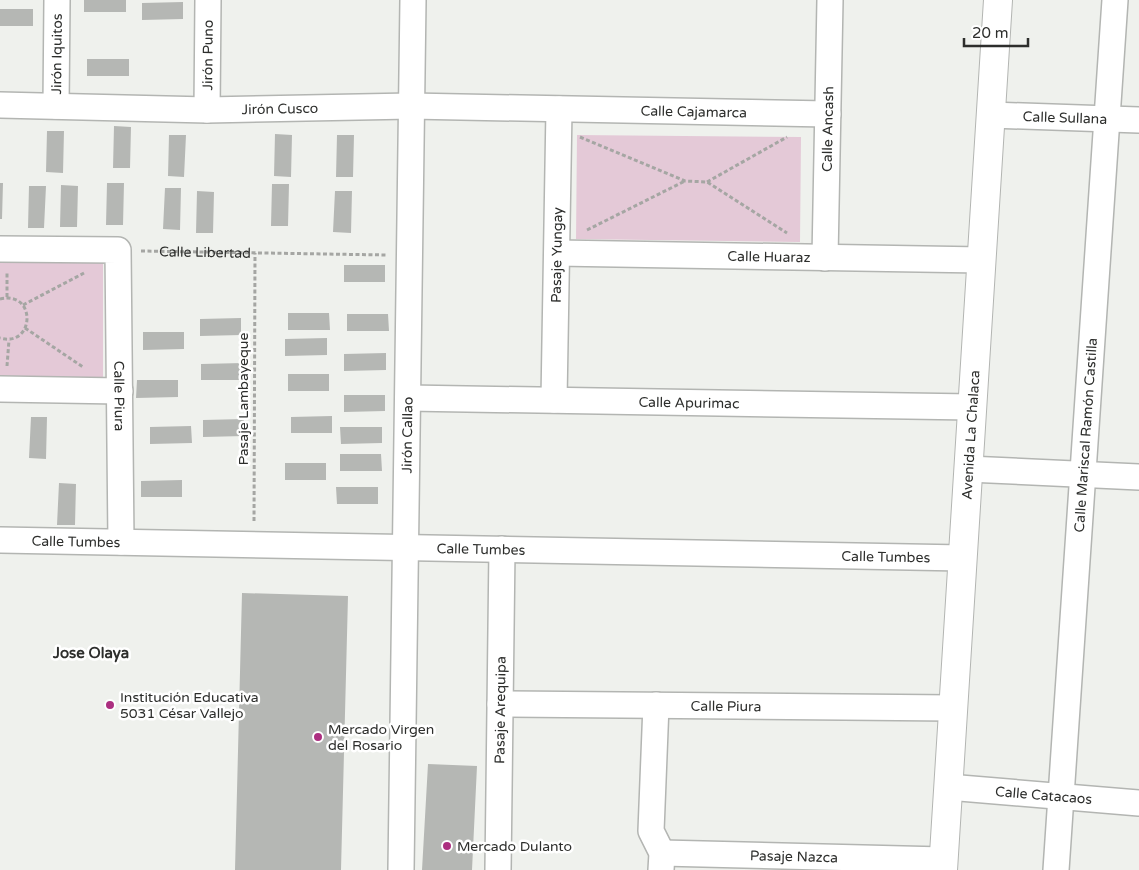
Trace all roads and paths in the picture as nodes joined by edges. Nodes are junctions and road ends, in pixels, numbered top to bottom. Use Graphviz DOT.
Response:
graph roads {
  1 [pos="57,0"];
  2 [pos="208,0"];
  3 [pos="413,0"];
  4 [pos="830,0"];
  5 [pos="998,0"];
  6 [pos="1115,0"];
  7 [pos="0,105"];
  8 [pos="56,106"];
  9 [pos="411,106"];
  10 [pos="208,110"];
  11 [pos="828,114"];
  12 [pos="991,115"];
  13 [pos="559,118"];
  14 [pos="1108,119"];
  15 [pos="1139,120"];
  16 [pos="793,133"];
  17 [pos="685,181"];
  18 [pos="707,182"];
  19 [pos="794,237"];
  20 [pos="0,249"];
  21 [pos="557,249"];
  22 [pos="118,253"];
  23 [pos="255,253"];
  24 [pos="409,255"];
  25 [pos="825,258"];
  26 [pos="982,260"];
  27 [pos="0,299"];
  28 [pos="23,305"];
  29 [pos="25,328"];
  30 [pos="0,338"];
  31 [pos="88,370"];
  32 [pos="0,389"];
  33 [pos="120,390"];
  34 [pos="408,398"];
  35 [pos="554,400"];
  36 [pos="972,407"];
  37 [pos="968,469"];
  38 [pos="1083,474"];
  39 [pos="1139,477"];
  40 [pos="0,540"];
  41 [pos="121,542"];
  42 [pos="254,544"];
  43 [pos="406,548"];
  44 [pos="502,549"];
  45 [pos="963,558"];
  46 [pos="500,704"];
  47 [pos="656,705"];
  48 [pos="953,708"];
  49 [pos="948,787"];
  50 [pos="1061,796"];
  51 [pos="1139,802"];
  52 [pos="662,862"];
  53 [pos="760,863"];
  54 [pos="943,865"];
  55 [pos="401,870"];
  56 [pos="498,870"];
  57 [pos="1056,870"];
  1 -- 8 [label="street, Jirón Iquitos"];
  2 -- 10 [label="street, Jirón Puno"];
  3 -- 9 [label="street, Jirón Callao"];
  4 -- 11 [label="street, Calle Ancash"];
  5 -- 12 [label="street, Avenida La Chalaca"];
  6 -- 14 [label="street, Calle Mariscal Ramón Castilla"];
  7 -- 8 [label="street, Jirón Cusco"];
  8 -- 10 [label="street, Jirón Cusco"];
  9 -- 10 [label="street, Jirón Cusco"];
  9 -- 13 [label="street, Jirón Cusco"];
  9 -- 24 [label="street, Jirón Callao"];
  11 -- 13 [label="street, Calle Cajamarca"];
  11 -- 25 [label="street, Calle Ancash"];
  12 -- 14 [label="street, Calle Sullana"];
  12 -- 26 [label="street, Avenida La Chalaca"];
  13 -- 17 [label="path"];
  13 -- 21 [label="street, Pasaje Yungay"];
  14 -- 15 [label="street, Calle Sullana"];
  14 -- 38 [label="street, Calle Mariscal Ramón Castilla"];
  16 -- 18 [label="path"];
  17 -- 18 [label="path"];
  17 -- 21 [label="path"];
  18 -- 19 [label="path"];
  20 -- 22 [label="street"];
  21 -- 25 [label="street, Calle Huaraz"];
  21 -- 35 [label="street, Pasaje Yungay"];
  22 -- 23 [label="path, Calle Libertad"];
  22 -- 28 [label="path"];
  22 -- 33 [label="street, Calle Piura"];
  23 -- 24 [label="path, Calle Libertad"];
  23 -- 42 [label="path, Pasaje Lambayeque"];
  24 -- 34 [label="street, Jirón Callao"];
  25 -- 26 [label="street, Calle Huaraz"];
  26 -- 36 [label="street, Avenida La Chalaca"];
  27 -- 28 [label="path"];
  28 -- 29 [label="path"];
  29 -- 30 [label="path"];
  29 -- 31 [label="path"];
  32 -- 33 [label="street"];
  33 -- 41 [label="street, Calle Piura"];
  34 -- 35 [label="street, Calle Apurimac"];
  34 -- 43 [label="street, Jirón Callao"];
  35 -- 36 [label="street, Calle Apurimac"];
  36 -- 37 [label="street, Avenida La Chalaca"];
  37 -- 38 [label="street"];
  37 -- 45 [label="street, Avenida La Chalaca"];
  38 -- 39 [label="street"];
  38 -- 50 [label="street, Calle Mariscal Ramón Castilla"];
  40 -- 41 [label="street, Calle Tumbes"];
  41 -- 42 [label="street, Calle Tumbes"];
  42 -- 43 [label="street, Calle Tumbes"];
  43 -- 44 [label="street, Calle Tumbes"];
  43 -- 55 [label="street, Jirón Callao"];
  44 -- 45 [label="street, Calle Tumbes"];
  44 -- 46 [label="street, Pasaje Arequipa"];
  45 -- 48 [label="street, Avenida La Chalaca"];
  46 -- 47 [label="street, Calle Piura"];
  46 -- 56 [label="street, Pasaje Arequipa"];
  47 -- 48 [label="street, Calle Piura"];
  47 -- 52 [label="street"];
  48 -- 49 [label="street, Avenida La Chalaca"];
  49 -- 50 [label="street, Calle Catacaos"];
  49 -- 54 [label="street, Avenida La Chalaca"];
  50 -- 51 [label="street, Calle Catacaos"];
  50 -- 57 [label="street, Calle Mariscal Ramón Castilla"];
  52 -- 53 [label="street, Pasaje Nazca"];
  53 -- 54 [label="street, Pasaje Nazca"];
}
